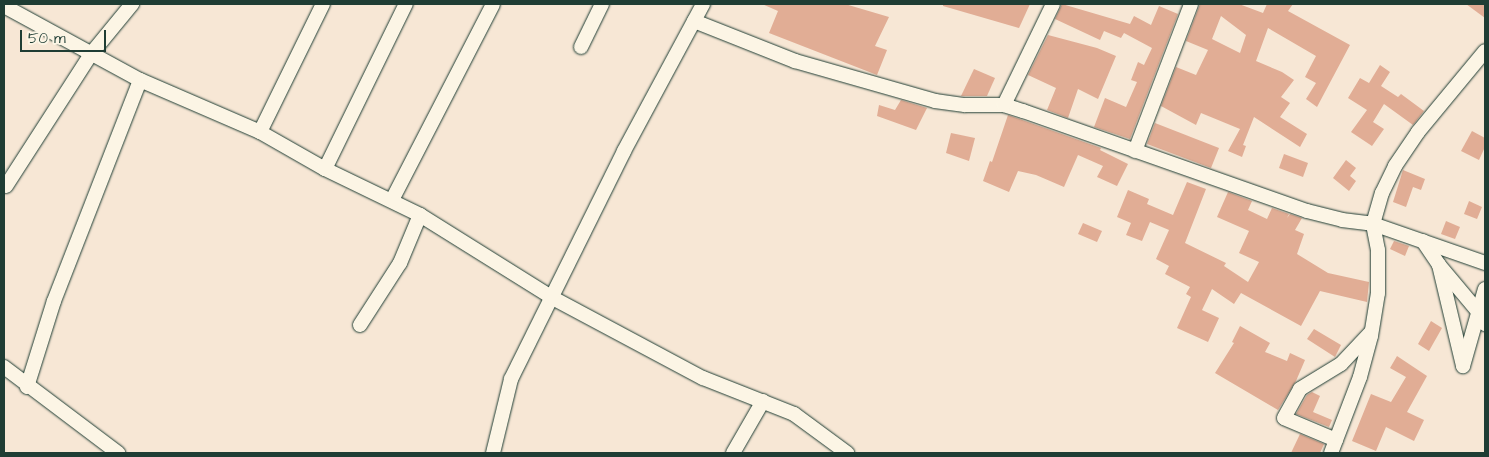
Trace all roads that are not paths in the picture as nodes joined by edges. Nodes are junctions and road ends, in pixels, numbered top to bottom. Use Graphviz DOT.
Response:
graph roads {
  1 [pos="132,4"];
  2 [pos="323,4"];
  3 [pos="406,4"];
  4 [pos="493,4"];
  5 [pos="602,4"];
  6 [pos="703,4"];
  7 [pos="1053,4"];
  8 [pos="1191,4"];
  9 [pos="4,6"];
  10 [pos="694,21"];
  11 [pos="581,47"];
  12 [pos="1485,51"];
  13 [pos="91,54"];
  14 [pos="140,80"];
  15 [pos="1004,105"];
  16 [pos="260,132"];
  17 [pos="1135,151"];
  18 [pos="325,169"];
  19 [pos="6,186"];
  20 [pos="392,200"];
  21 [pos="420,215"];
  22 [pos="1373,224"];
  23 [pos="1423,241"];
  24 [pos="1485,263"];
  25 [pos="1439,265"];
  26 [pos="1485,289"];
  27 [pos="551,296"];
  28 [pos="1482,318"];
  29 [pos="360,325"];
  30 [pos="1372,331"];
  31 [pos="4,367"];
  32 [pos="27,386"];
  33 [pos="763,401"];
  34 [pos="1333,447"];
  35 [pos="494,452"];
  36 [pos="118,453"];
  37 [pos="733,453"];
  38 [pos="846,453"];
  1 -- 13 [label="street"];
  2 -- 16 [label="street"];
  3 -- 18 [label="street"];
  4 -- 20 [label="street"];
  5 -- 11 [label="street"];
  6 -- 10 [label="street"];
  7 -- 15 [label="street"];
  8 -- 17 [label="street"];
  9 -- 13 [label="street"];
  10 -- 15 [label="street"];
  10 -- 27 [label="street"];
  12 -- 22 [label="street"];
  13 -- 14 [label="street"];
  13 -- 19 [label="street"];
  14 -- 16 [label="street"];
  14 -- 32 [label="street"];
  15 -- 17 [label="street"];
  16 -- 18 [label="street"];
  17 -- 22 [label="street"];
  18 -- 20 [label="street"];
  20 -- 21 [label="street"];
  21 -- 27 [label="street"];
  21 -- 29 [label="street"];
  22 -- 23 [label="street"];
  22 -- 30 [label="street"];
  23 -- 24 [label="street"];
  23 -- 25 [label="street"];
  25 -- 28 [label="street"];
  25 -- 28 [label="street"];
  26 -- 28 [label="street"];
  27 -- 33 [label="street"];
  27 -- 35 [label="street"];
  30 -- 34 [label="street"];
  30 -- 34 [label="street"];
  31 -- 32 [label="street"];
  32 -- 36 [label="street"];
  33 -- 37 [label="street"];
  33 -- 38 [label="street"];
}
